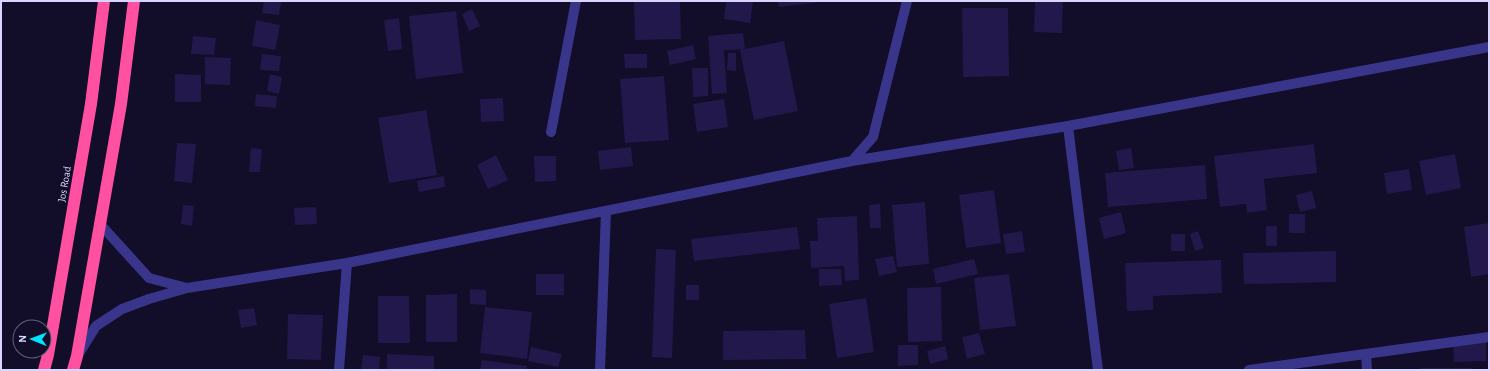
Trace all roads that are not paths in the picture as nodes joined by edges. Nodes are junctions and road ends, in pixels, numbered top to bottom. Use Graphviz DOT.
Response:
graph roads {
  1 [pos="104,1"];
  2 [pos="134,1"];
  3 [pos="576,1"];
  4 [pos="907,1"];
  5 [pos="1489,47"];
  6 [pos="1068,126"];
  7 [pos="551,132"];
  8 [pos="852,161"];
  9 [pos="606,211"];
  10 [pos="100,224"];
  11 [pos="347,262"];
  12 [pos="187,288"];
  13 [pos="1489,337"];
  14 [pos="1366,354"];
  15 [pos="77,356"];
  16 [pos="44,370"];
  17 [pos="74,370"];
  18 [pos="339,370"];
  19 [pos="600,370"];
  20 [pos="1098,370"];
  21 [pos="1249,370"];
  22 [pos="1367,370"];
  1 -- 16 [label="highway, Jos Road"];
  2 -- 10 [label="highway"];
  3 -- 7 [label="street"];
  4 -- 8 [label="street"];
  5 -- 6 [label="street"];
  6 -- 8 [label="street"];
  6 -- 20 [label="street"];
  8 -- 9 [label="street"];
  9 -- 11 [label="street"];
  9 -- 19 [label="street"];
  10 -- 12 [label="street"];
  10 -- 15 [label="highway"];
  11 -- 12 [label="street"];
  11 -- 18 [label="street"];
  12 -- 15 [label="street"];
  13 -- 14 [label="street"];
  14 -- 21 [label="street"];
  14 -- 22 [label="street"];
  15 -- 17 [label="highway"];
}
